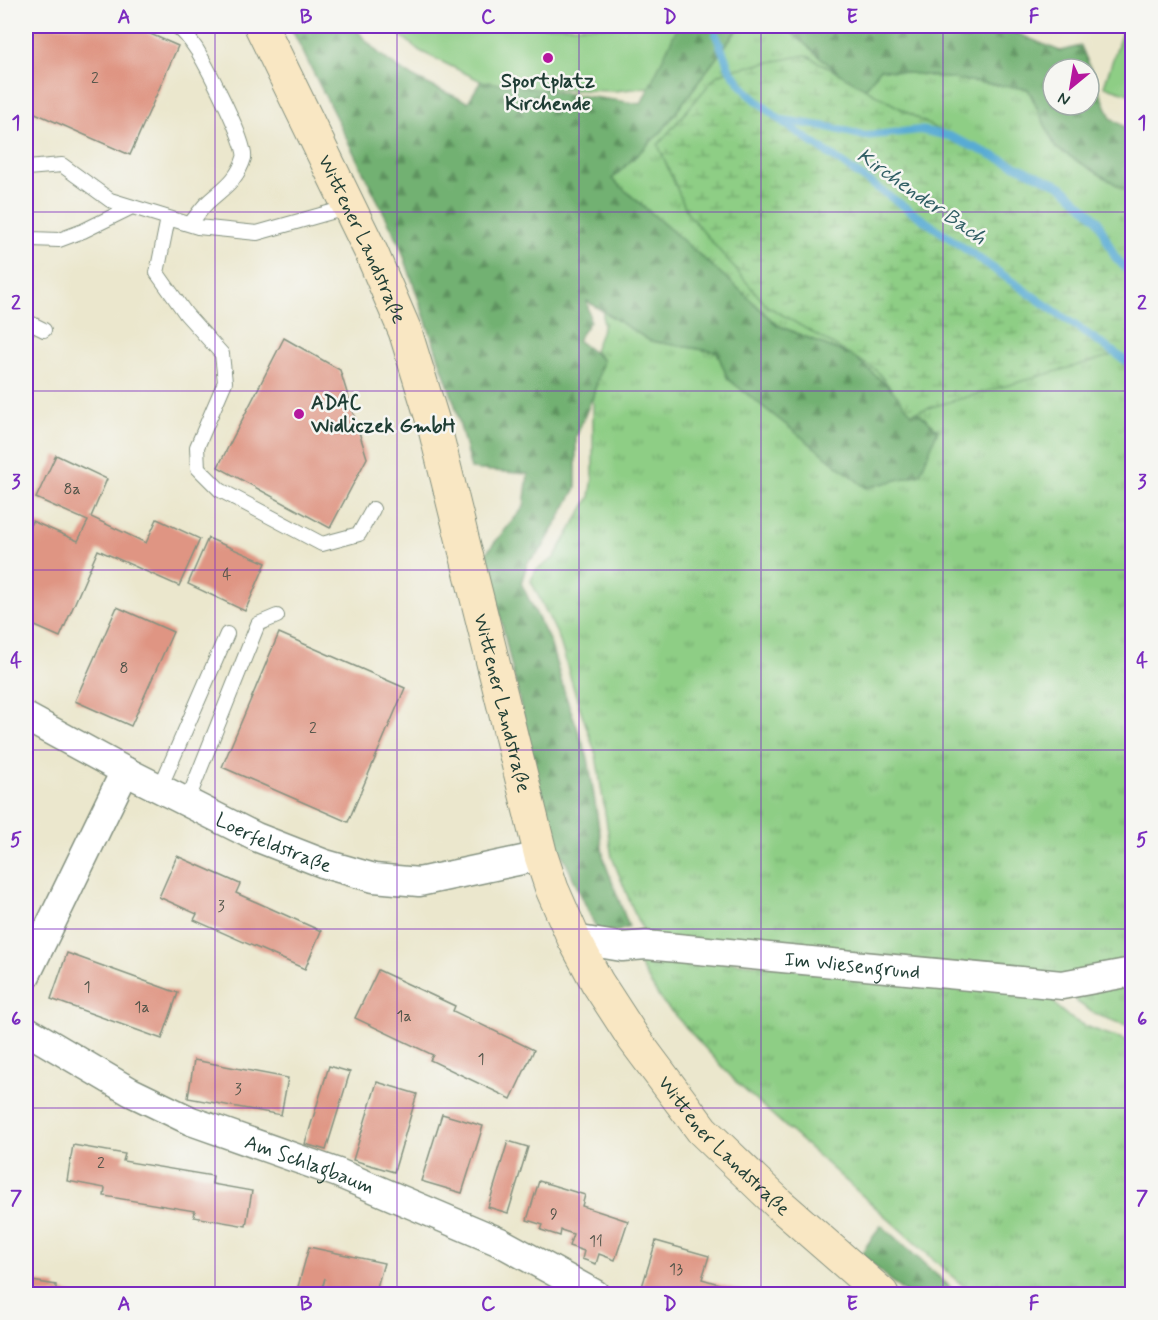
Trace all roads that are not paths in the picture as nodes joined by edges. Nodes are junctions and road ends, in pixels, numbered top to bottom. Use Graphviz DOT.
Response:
graph roads {
  1 [pos="176,26"];
  2 [pos="261,26"];
  3 [pos="26,169"];
  4 [pos="132,207"];
  5 [pos="349,207"];
  6 [pos="168,218"];
  7 [pos="190,224"];
  8 [pos="27,238"];
  9 [pos="26,321"];
  10 [pos="44,330"];
  11 [pos="373,509"];
  12 [pos="277,616"];
  13 [pos="227,634"];
  14 [pos="26,717"];
  15 [pos="125,771"];
  16 [pos="160,788"];
  17 [pos="188,802"];
  18 [pos="541,856"];
  19 [pos="574,939"];
  20 [pos="1132,972"];
  21 [pos="26,975"];
  22 [pos="26,1030"];
  23 [pos="595,1294"];
  24 [pos="882,1294"];
  1 -- 7 [label="lane"];
  2 -- 5 [label="main road, Wittener Landstraße"];
  3 -- 4 [label="lane"];
  4 -- 6 [label="lane"];
  4 -- 8 [label="lane"];
  5 -- 7 [label="lane"];
  5 -- 18 [label="main road, Wittener Landstraße"];
  6 -- 7 [label="lane"];
  6 -- 11 [label="lane"];
  9 -- 10 [label="lane"];
  12 -- 17 [label="lane"];
  13 -- 16 [label="lane"];
  14 -- 15 [label="street, Loerfeldstraße"];
  15 -- 16 [label="street, Loerfeldstraße"];
  15 -- 21 [label="street"];
  16 -- 17 [label="street, Loerfeldstraße"];
  17 -- 18 [label="street, Loerfeldstraße"];
  18 -- 19 [label="main road, Wittener Landstraße"];
  19 -- 20 [label="street, Im Wiesengrund"];
  19 -- 24 [label="main road, Wittener Landstraße"];
  22 -- 23 [label="street, Am Schlagbaum"];
}
